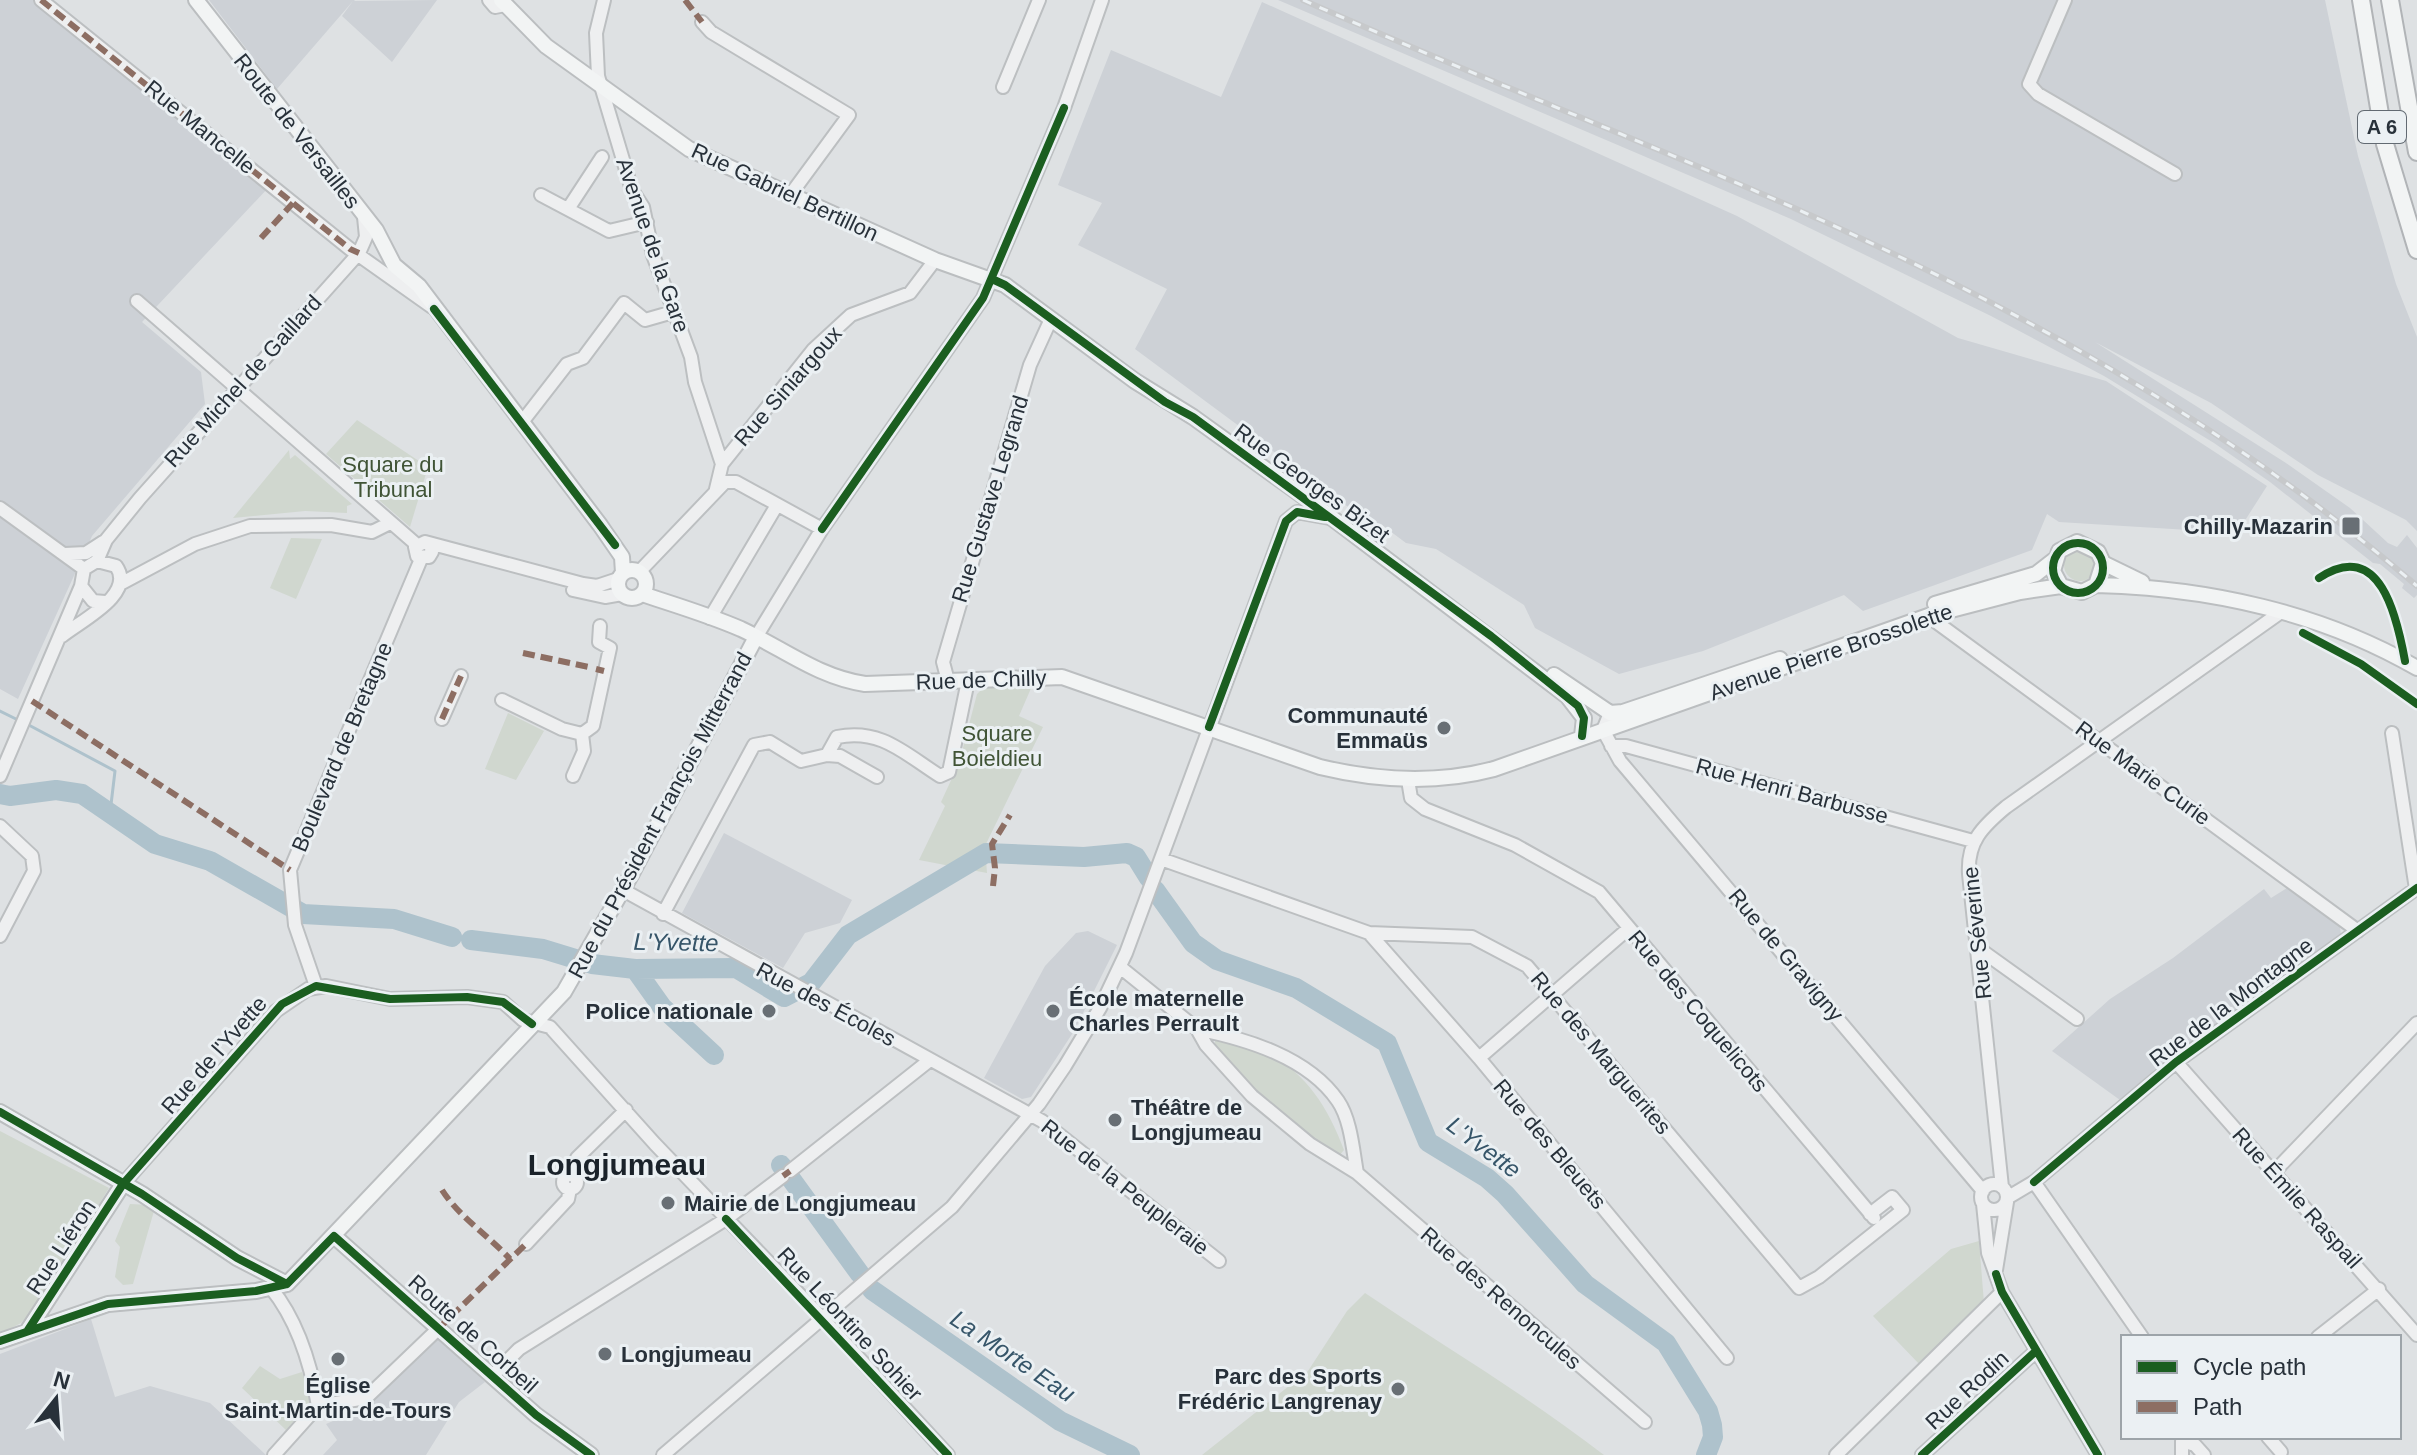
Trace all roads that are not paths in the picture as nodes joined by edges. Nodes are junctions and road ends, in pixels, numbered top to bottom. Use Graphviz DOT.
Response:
graph roads {
  1 [pos="41,0"];
  2 [pos="196,0"];
  3 [pos="489,0"];
  4 [pos="604,0"];
  5 [pos="1039,0"];
  6 [pos="1102,0"];
  7 [pos="1111,0"];
  8 [pos="2065,0"];
  9 [pos="2361,0"];
  10 [pos="2390,0"];
  11 [pos="503,2"];
  12 [pos="702,22"];
  13 [pos="1093,31"];
  14 [pos="1003,87"];
  15 [pos="604,90"];
  16 [pos="2417,152"];
  17 [pos="602,157"];
  18 [pos="2175,174"];
  19 [pos="791,194"];
  20 [pos="541,195"];
  21 [pos="568,209"];
  22 [pos="364,217"];
  23 [pos="647,222"];
  24 [pos="2417,250"];
  25 [pos="359,253"];
  26 [pos="935,260"];
  27 [pos="394,265"];
  28 [pos="992,279"];
  29 [pos="137,301"];
  30 [pos="434,309"];
  31 [pos="673,312"];
  32 [pos="1051,319"];
  33 [pos="235,388"];
  34 [pos="522,422"];
  35 [pos="722,464"];
  36 [pos="716,489"];
  37 [pos="777,505"];
  38 [pos="0,508"];
  39 [pos="1333,519"];
  40 [pos="390,523"];
  41 [pos="822,529"];
  42 [pos="106,540"];
  43 [pos="425,551"];
  44 [pos="64,554"];
  45 [pos="2054,560"];
  46 [pos="97,561"];
  47 [pos="111,563"];
  48 [pos="2103,563"];
  49 [pos="84,569"];
  50 [pos="629,574"];
  51 [pos="122,583"];
  52 [pos="2096,585"];
  53 [pos="81,586"];
  54 [pos="2061,586"];
  55 [pos="2155,587"];
  56 [pos="622,594"];
  57 [pos="642,594"];
  58 [pos="105,602"];
  59 [pos="2281,612"];
  60 [pos="1928,616"];
  61 [pos="710,618"];
  62 [pos="600,626"];
  63 [pos="62,636"];
  64 [pos="1491,636"];
  65 [pos="756,637"];
  66 [pos="2417,668"];
  67 [pos="461,676"];
  68 [pos="948,681"];
  69 [pos="968,681"];
  70 [pos="502,700"];
  71 [pos="1610,713"];
  72 [pos="442,719"];
  73 [pos="1209,727"];
  74 [pos="1603,730"];
  75 [pos="2392,733"];
  76 [pos="582,734"];
  77 [pos="1582,736"];
  78 [pos="2099,742"];
  79 [pos="1611,746"];
  80 [pos="827,755"];
  81 [pos="0,776"];
  82 [pos="573,776"];
  83 [pos="877,777"];
  84 [pos="1408,780"];
  85 [pos="0,826"];
  86 [pos="1973,841"];
  87 [pos="1161,859"];
  88 [pos="2416,888"];
  89 [pos="623,890"];
  90 [pos="663,914"];
  91 [pos="1628,929"];
  92 [pos="2358,931"];
  93 [pos="1369,933"];
  94 [pos="0,936"];
  95 [pos="1978,948"];
  96 [pos="1120,967"];
  97 [pos="316,986"];
  98 [pos="1554,996"];
  99 [pos="2077,1019"];
  100 [pos="2417,1023"];
  101 [pos="532,1024"];
  102 [pos="1197,1029"];
  103 [pos="1479,1058"];
  104 [pos="930,1060"];
  105 [pos="2176,1062"];
  106 [pos="626,1110"];
  107 [pos="0,1112"];
  108 [pos="1030,1115"];
  109 [pos="2274,1172"];
  110 [pos="1357,1173"];
  111 [pos="2034,1182"];
  112 [pos="123,1184"];
  113 [pos="2005,1196"];
  114 [pos="1983,1198"];
  115 [pos="1870,1214"];
  116 [pos="726,1219"];
  117 [pos="1881,1227"];
  118 [pos="334,1236"];
  119 [pos="526,1244"];
  120 [pos="1219,1261"];
  121 [pos="252,1266"];
  122 [pos="1996,1274"];
  123 [pos="58,1284"];
  124 [pos="287,1284"];
  125 [pos="264,1289"];
  126 [pos="2379,1289"];
  127 [pos="2002,1292"];
  128 [pos="82,1312"];
  129 [pos="823,1319"];
  130 [pos="2414,1326"];
  131 [pos="438,1329"];
  132 [pos="28,1330"];
  133 [pos="2141,1335"];
  134 [pos="2321,1335"];
  135 [pos="0,1341"];
  136 [pos="2036,1351"];
  137 [pos="1727,1358"];
  138 [pos="492,1376"];
  139 [pos="318,1406"];
  140 [pos="1645,1422"];
  141 [pos="2181,1439"];
  142 [pos="2270,1439"];
  143 [pos="2281,1452"];
  144 [pos="274,1455"];
  145 [pos="591,1455"];
  146 [pos="663,1455"];
  147 [pos="948,1455"];
  148 [pos="1836,1455"];
  149 [pos="1922,1455"];
  150 [pos="2098,1455"];
  151 [pos="2182,1455"];
  152 [pos="2204,1455"];
  1 -- 25 [label="street, Rue Mancelle"];
  2 -- 22 [label="main road, Route de Versailles"];
  3 -- 11 [label="street"];
  4 -- 15 [label="street, Avenue de la Gare"];
  5 -- 14 [label="street"];
  6 -- 13 [label="street, Rue du Président François Mitterrand"];
  7 -- 13 [label="street, Rue du Président François Mitterrand"];
  8 -- 18 [label="street"];
  9 -- 24 [label="highway, A 6"];
  10 -- 16 [label="highway, A 6"];
  11 -- 15 [label="main road, Rue Gabriel Bertillon"];
  12 -- 19 [label="street"];
  13 -- 28 [label="street, Rue du Président François Mitterrand"];
  15 -- 19 [label="main road, Rue Gabriel Bertillon"];
  15 -- 23 [label="street, Avenue de la Gare"];
  17 -- 21 [label="street"];
  19 -- 26 [label="main road, Rue Gabriel Bertillon"];
  20 -- 21 [label="street"];
  21 -- 23 [label="street"];
  22 -- 25 [label="street"];
  22 -- 27 [label="main road, Route de Versailles"];
  23 -- 31 [label="street, Avenue de la Gare"];
  25 -- 27 [label="street, Route de Versailles"];
  25 -- 30 [label="street, Rue Mancelle"];
  25 -- 33 [label="street, Rue Michel de Gaillard"];
  26 -- 28 [label="main road, Rue Gabriel Bertillon"];
  26 -- 35 [label="street, Rue Siniargoux"];
  27 -- 30 [label="main road, Route de Versailles"];
  28 -- 32 [label="main road, Rue Georges Bizet"];
  28 -- 41 [label="street, Rue du Président François Mitterrand"];
  29 -- 33 [label="street"];
  30 -- 34 [label="main road, Route de Versailles"];
  31 -- 34 [label="street"];
  31 -- 35 [label="street, Avenue de la Gare"];
  32 -- 39 [label="main road, Rue Georges Bizet"];
  32 -- 68 [label="street, Rue Gustave Legrand"];
  33 -- 40 [label="street"];
  33 -- 42 [label="street, Rue Michel de Gaillard"];
  34 -- 50 [label="main road, Route de Versailles"];
  35 -- 36 [label="street"];
  36 -- 37 [label="street"];
  36 -- 50 [label="street"];
  37 -- 41 [label="street"];
  37 -- 61 [label="street"];
  38 -- 44 [label="street"];
  39 -- 64 [label="main road, Rue Georges Bizet"];
  39 -- 73 [label="street"];
  40 -- 43 [label="street"];
  40 -- 51 [label="street"];
  41 -- 65 [label="street, Rue du Président François Mitterrand"];
  42 -- 44 [label="street"];
  42 -- 46 [label="street, Rue Michel de Gaillard"];
  42 -- 47 [label="street"];
  43 -- 50 [label="street"];
  43 -- 56 [label="street"];
  43 -- 97 [label="street, Boulevard de Bretagne"];
  44 -- 49 [label="street"];
  45 -- 48 [label="main road, Avenue Pierre Brossolette"];
  45 -- 54 [label="main road"];
  45 -- 71 [label="main road, Avenue Pierre Brossolette"];
  46 -- 47 [label="street"];
  46 -- 49 [label="street"];
  47 -- 51 [label="street"];
  48 -- 52 [label="main road"];
  48 -- 55 [label="main road, Avenue Pierre Brossolette"];
  49 -- 53 [label="street"];
  50 -- 56 [label="main road"];
  50 -- 57 [label="main road"];
  51 -- 58 [label="street"];
  52 -- 54 [label="main road, Avenue Pierre Brossolette"];
  52 -- 55 [label="main road, Avenue Pierre Brossolette"];
  53 -- 58 [label="street"];
  53 -- 63 [label="street"];
  54 -- 60 [label="main road, Avenue Pierre Brossolette"];
  55 -- 59 [label="main road, Avenue Pierre Brossolette"];
  56 -- 57 [label="main road, Rue de Chilly"];
  57 -- 61 [label="main road, Rue de Chilly"];
  58 -- 63 [label="street"];
  59 -- 66 [label="main road, Avenue Pierre Brossolette"];
  59 -- 78 [label="street"];
  60 -- 74 [label="main road, Avenue Pierre Brossolette"];
  60 -- 78 [label="street, Rue Marie Curie"];
  61 -- 65 [label="main road, Rue de Chilly"];
  62 -- 76 [label="street"];
  63 -- 81 [label="street"];
  64 -- 71 [label="main road, Rue Georges Bizet"];
  64 -- 77 [label="main road, Rue Georges Bizet"];
  65 -- 68 [label="main road, Rue de Chilly"];
  65 -- 89 [label="main road, Rue du Président François Mitterrand"];
  67 -- 72 [label="street"];
  68 -- 69 [label="main road, Rue de Chilly"];
  69 -- 73 [label="main road, Rue de Chilly"];
  69 -- 80 [label="street"];
  70 -- 76 [label="street"];
  71 -- 74 [label="street"];
  73 -- 84 [label="main road, Rue de Chilly"];
  73 -- 87 [label="street"];
  74 -- 77 [label="main road, Avenue Pierre Brossolette"];
  74 -- 79 [label="street, Rue de Gravigny"];
  75 -- 88 [label="street"];
  76 -- 82 [label="street"];
  77 -- 84 [label="main road, Avenue Pierre Brossolette"];
  78 -- 86 [label="street, Rue Séverine"];
  78 -- 92 [label="street, Rue Marie Curie"];
  79 -- 86 [label="street, Rue Henri Barbusse"];
  79 -- 114 [label="street, Rue de Gravigny"];
  80 -- 83 [label="street"];
  80 -- 90 [label="street"];
  84 -- 91 [label="street, Rue des Coquelicots"];
  85 -- 94 [label="street"];
  86 -- 95 [label="street, Rue Séverine"];
  87 -- 93 [label="street, Rue des Marguerites"];
  87 -- 96 [label="street"];
  88 -- 92 [label="street, Rue de la Montagne"];
  89 -- 90 [label="street, Rue des Écoles"];
  89 -- 101 [label="main road, Rue du Président François Mitterrand"];
  90 -- 104 [label="street, Rue des Écoles"];
  91 -- 98 [label="street"];
  91 -- 115 [label="street, Rue des Coquelicots"];
  92 -- 105 [label="street, Rue de la Montagne"];
  93 -- 98 [label="street, Rue des Marguerites"];
  93 -- 103 [label="street, Rue des Bleuets"];
  95 -- 99 [label="street"];
  95 -- 113 [label="street, Rue Séverine"];
  96 -- 102 [label="street, Rue des Renoncules"];
  96 -- 108 [label="street"];
  97 -- 101 [label="street"];
  97 -- 112 [label="street, Rue de l'Yvette"];
  98 -- 103 [label="street"];
  98 -- 117 [label="street, Rue des Marguerites"];
  100 -- 109 [label="street"];
  101 -- 106 [label="street, Rue Léontine Sohier"];
  101 -- 118 [label="main road, Rue du Président François Mitterrand"];
  102 -- 110 [label="street, Rue des Renoncules"];
  102 -- 110 [label="street, Rue des Renoncules"];
  103 -- 137 [label="street, Rue des Bleuets"];
  104 -- 108 [label="street, Rue des Écoles"];
  104 -- 116 [label="street"];
  105 -- 109 [label="street, Rue Émile Raspail"];
  105 -- 111 [label="street, Rue de la Montagne"];
  106 -- 116 [label="street, Rue Léontine Sohier"];
  106 -- 119 [label="street"];
  107 -- 112 [label="main road"];
  108 -- 120 [label="street, Rue de la Peupleraie"];
  108 -- 129 [label="street"];
  109 -- 126 [label="street, Rue Émile Raspail"];
  110 -- 140 [label="street, Rue des Renoncules"];
  111 -- 113 [label="street, Rue de la Montagne"];
  111 -- 133 [label="street"];
  112 -- 121 [label="main road"];
  112 -- 123 [label="main road, Rue Liéron"];
  113 -- 114 [label="street"];
  113 -- 114 [label="street"];
  113 -- 122 [label="street"];
  114 -- 122 [label="street"];
  115 -- 117 [label="street, Rue des Coquelicots"];
  115 -- 117 [label="street"];
  116 -- 129 [label="street, Rue Léontine Sohier"];
  116 -- 138 [label="street"];
  118 -- 124 [label="main road, Rue du Président François Mitterrand"];
  118 -- 131 [label="main road, Route de Corbeil"];
  121 -- 124 [label="main road"];
  121 -- 125 [label="main road"];
  122 -- 127 [label="street"];
  123 -- 128 [label="main road"];
  123 -- 132 [label="main road, Rue Liéron"];
  124 -- 125 [label="main road"];
  125 -- 128 [label="main road"];
  125 -- 139 [label="street"];
  126 -- 130 [label="street, Rue Émile Raspail"];
  126 -- 134 [label="street"];
  127 -- 136 [label="street"];
  127 -- 148 [label="street"];
  128 -- 132 [label="main road"];
  129 -- 146 [label="street"];
  129 -- 147 [label="street, Rue Léontine Sohier"];
  131 -- 138 [label="main road, Route de Corbeil"];
  131 -- 139 [label="street"];
  132 -- 135 [label="main road"];
  136 -- 149 [label="street, Rue Rodin"];
  136 -- 150 [label="street"];
  138 -- 145 [label="main road, Route de Corbeil"];
  139 -- 144 [label="street"];
  141 -- 151 [label="street"];
  141 -- 152 [label="street"];
  142 -- 143 [label="street"];
}
